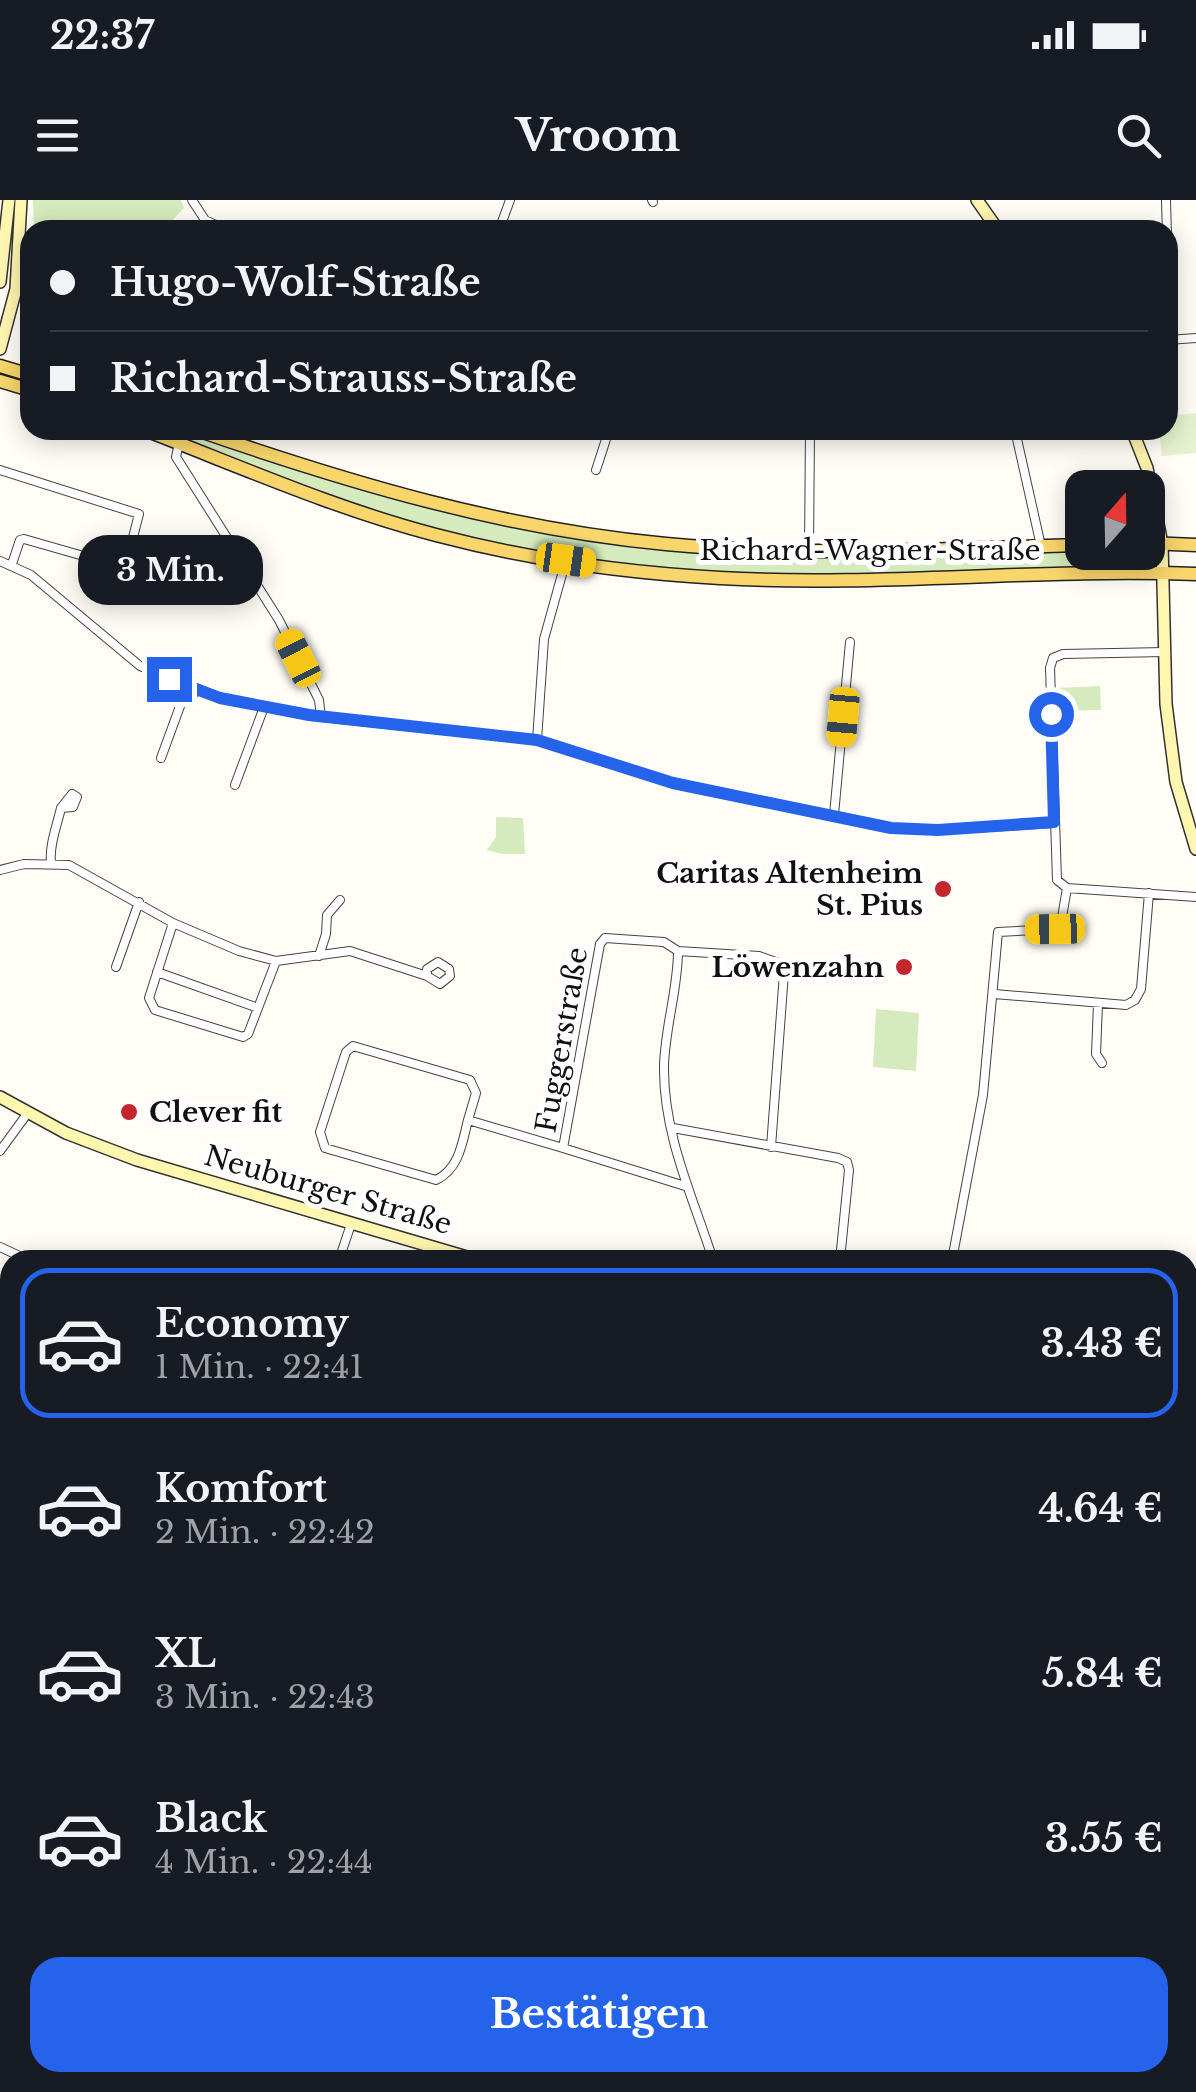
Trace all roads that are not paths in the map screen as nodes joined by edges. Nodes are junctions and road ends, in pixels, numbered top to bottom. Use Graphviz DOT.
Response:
graph roads {
  1 [pos="9,200"];
  2 [pos="20,230"];
  3 [pos="0,282"];
  4 [pos="0,349"];
  5 [pos="171,440"];
  6 [pos="228,440"];
  7 [pos="606,440"];
  8 [pos="810,440"];
  9 [pos="1017,440"];
  10 [pos="1136,440"];
  11 [pos="179,443"];
  12 [pos="0,470"];
  13 [pos="596,470"];
  14 [pos="1147,470"];
  15 [pos="1165,544"];
  16 [pos="1065,545"];
  17 [pos="1196,545"];
  18 [pos="1040,546"];
  19 [pos="809,550"];
  20 [pos="566,560"];
  21 [pos="0,561"];
  22 [pos="12,564"];
  23 [pos="1164,570"];
  24 [pos="1165,574"];
  25 [pos="1196,574"];
  26 [pos="850,642"];
  27 [pos="1164,652"];
  28 [pos="198,691"];
  29 [pos="264,706"];
  30 [pos="321,716"];
  31 [pos="537,740"];
  32 [pos="161,758"];
  33 [pos="235,785"];
  34 [pos="61,808"];
  35 [pos="834,814"];
  36 [pos="1054,822"];
  37 [pos="1196,849"];
  38 [pos="51,863"];
  39 [pos="0,870"];
  40 [pos="1067,888"];
  41 [pos="1149,893"];
  42 [pos="1196,897"];
  43 [pos="340,900"];
  44 [pos="139,902"];
  45 [pos="173,923"];
  46 [pos="678,951"];
  47 [pos="319,956"];
  48 [pos="276,960"];
  49 [pos="116,968"];
  50 [pos="158,972"];
  51 [pos="427,976"];
  52 [pos="994,994"];
  53 [pos="1098,1004"];
  54 [pos="258,1008"];
  55 [pos="1102,1063"];
  56 [pos="0,1098"];
  57 [pos="27,1114"];
  58 [pos="468,1120"];
  59 [pos="673,1128"];
  60 [pos="0,1130"];
  61 [pos="10,1137"];
  62 [pos="770,1146"];
  63 [pos="563,1148"];
  64 [pos="0,1151"];
  65 [pos="685,1186"];
  66 [pos="350,1224"];
  67 [pos="342,1250"];
  68 [pos="442,1250"];
  69 [pos="710,1250"];
  70 [pos="841,1250"];
  71 [pos="954,1250"];
  1 -- 3 [label="main road"];
  2 -- 4 [label="main road"];
  5 -- 11 [label="main road, Richard-Wagner-Straße"];
  6 -- 19 [label="main road, Richard-Wagner-Straße"];
  7 -- 13 [label="street"];
  8 -- 19 [label="street"];
  9 -- 18 [label="street"];
  10 -- 14 [label="main road"];
  11 -- 20 [label="main road, Richard-Wagner-Straße"];
  11 -- 30 [label="street"];
  12 -- 22 [label="street"];
  15 -- 17 [label="main road"];
  16 -- 18 [label="main road, Richard-Wagner-Straße"];
  18 -- 19 [label="main road, Richard-Wagner-Straße"];
  20 -- 24 [label="main road, Richard-Wagner-Straße"];
  20 -- 31 [label="street"];
  21 -- 22 [label="street"];
  22 -- 28 [label="street"];
  23 -- 24 [label="main road"];
  24 -- 25 [label="main road, Richard-Wagner-Straße"];
  24 -- 27 [label="main road"];
  26 -- 35 [label="street"];
  27 -- 36 [label="street"];
  27 -- 37 [label="main road"];
  28 -- 29 [label="street"];
  28 -- 32 [label="street"];
  29 -- 30 [label="street"];
  29 -- 33 [label="street"];
  30 -- 31 [label="street"];
  31 -- 35 [label="street"];
  34 -- 38 [label="street"];
  35 -- 36 [label="street"];
  36 -- 40 [label="street"];
  38 -- 39 [label="street"];
  38 -- 44 [label="street"];
  40 -- 41 [label="street"];
  40 -- 52 [label="street"];
  41 -- 42 [label="street"];
  41 -- 53 [label="street"];
  43 -- 47 [label="street"];
  44 -- 45 [label="street"];
  44 -- 49 [label="street"];
  45 -- 48 [label="street"];
  45 -- 50 [label="street"];
  46 -- 59 [label="street"];
  46 -- 62 [label="street, Fuggerstraße"];
  46 -- 63 [label="street, Fuggerstraße"];
  47 -- 48 [label="street"];
  47 -- 51 [label="street"];
  48 -- 54 [label="street"];
  50 -- 54 [label="street"];
  50 -- 54 [label="street"];
  52 -- 53 [label="street"];
  52 -- 71 [label="street"];
  53 -- 55 [label="street"];
  56 -- 57 [label="main road, Neuburger Straße"];
  57 -- 61 [label="street"];
  57 -- 66 [label="main road, Neuburger Straße"];
  58 -- 58 [label="street"];
  58 -- 63 [label="street"];
  59 -- 62 [label="street"];
  59 -- 65 [label="street"];
  60 -- 61 [label="street"];
  61 -- 64 [label="street"];
  62 -- 70 [label="street"];
  63 -- 65 [label="street, Fuggerstraße"];
  65 -- 69 [label="street"];
  66 -- 67 [label="street"];
  66 -- 68 [label="main road, Neuburger Straße"];
}
